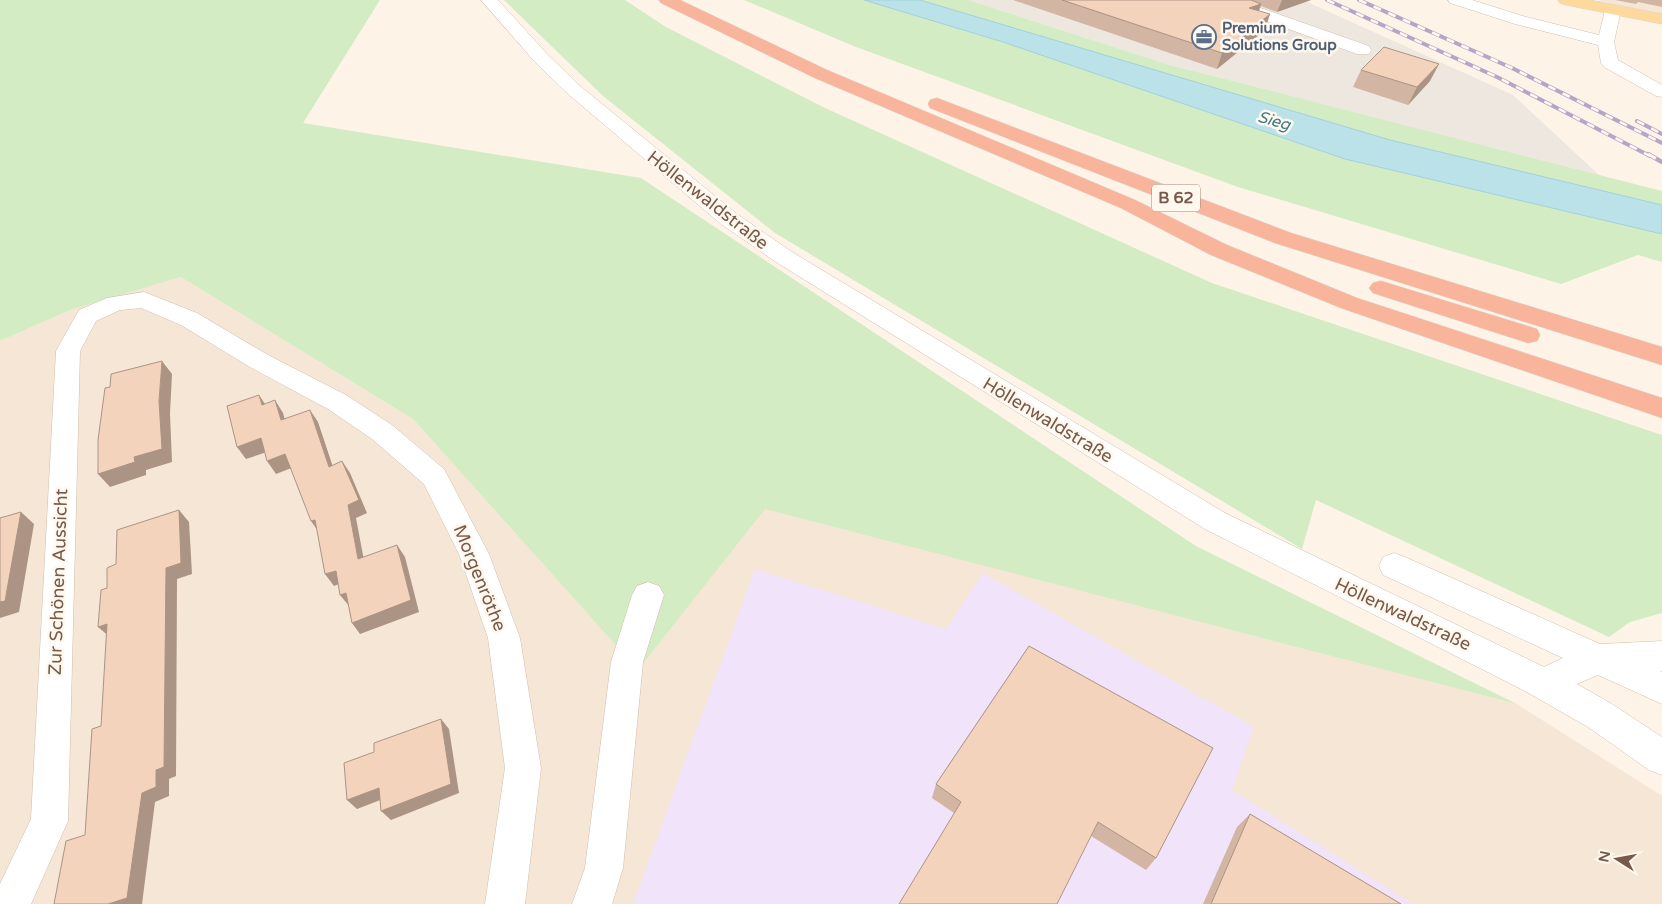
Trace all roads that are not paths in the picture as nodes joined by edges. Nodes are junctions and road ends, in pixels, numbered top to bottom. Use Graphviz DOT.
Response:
graph roads {
  1 [pos="489,0"];
  2 [pos="667,0"];
  3 [pos="704,0"];
  4 [pos="1223,0"];
  5 [pos="1456,0"];
  6 [pos="1566,0"];
  7 [pos="1612,10"];
  8 [pos="1662,19"];
  9 [pos="1606,42"];
  10 [pos="1363,50"];
  11 [pos="1662,92"];
  12 [pos="1128,204"];
  13 [pos="144,300"];
  14 [pos="1662,356"];
  15 [pos="1662,376"];
  16 [pos="1662,408"];
  17 [pos="1394,566"];
  18 [pos="648,595"];
  19 [pos="1662,656"];
  20 [pos="1597,659"];
  21 [pos="1544,683"];
  22 [pos="1662,688"];
  23 [pos="1662,758"];
  24 [pos="11,904"];
  25 [pos="505,904"];
  26 [pos="592,904"];
  1 -- 21 [label="street, Höllenwaldstraße"];
  2 -- 12 [label="highway, B 62"];
  3 -- 14 [label="highway, B 62"];
  4 -- 10 [label="street"];
  5 -- 9 [label="street"];
  6 -- 7 [label="main road"];
  7 -- 8 [label="main road"];
  7 -- 9 [label="street"];
  9 -- 11 [label="street"];
  12 -- 15 [label="highway, B 62"];
  12 -- 16 [label="highway, B 62"];
  13 -- 24 [label="street, Zur Schönen Aussicht"];
  13 -- 25 [label="street, Morgenröthe"];
  17 -- 20 [label="street"];
  18 -- 26 [label="street"];
  19 -- 20 [label="street"];
  20 -- 21 [label="street"];
  20 -- 22 [label="street"];
  21 -- 23 [label="street, Höllenwaldstraße"];
}
